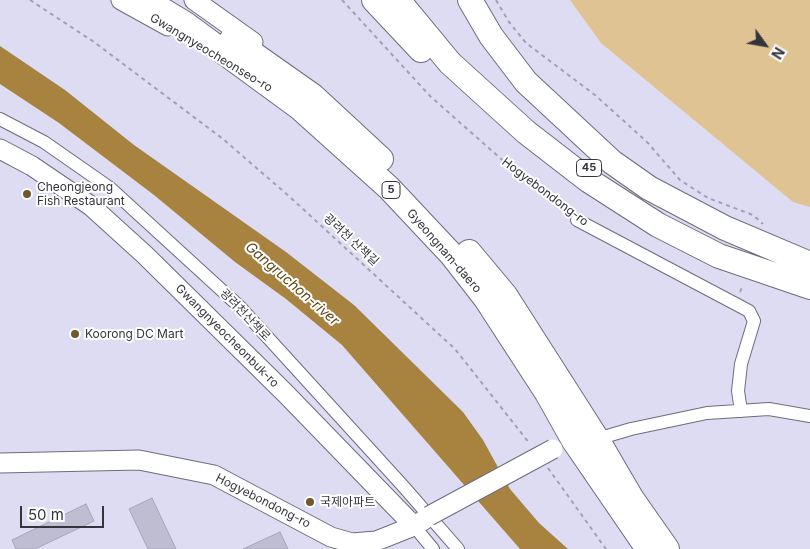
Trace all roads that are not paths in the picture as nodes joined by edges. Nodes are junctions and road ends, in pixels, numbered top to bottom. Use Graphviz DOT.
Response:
graph roads {
  1 [pos="121,0"];
  2 [pos="146,0"];
  3 [pos="175,0"];
  4 [pos="194,0"];
  5 [pos="374,0"];
  6 [pos="398,0"];
  7 [pos="410,0"];
  8 [pos="470,0"];
  9 [pos="307,102"];
  10 [pos="0,119"];
  11 [pos="0,149"];
  12 [pos="577,220"];
  13 [pos="658,224"];
  14 [pos="810,264"];
  15 [pos="810,272"];
  16 [pos="810,287"];
  17 [pos="741,411"];
  18 [pos="810,416"];
  19 [pos="561,449"];
  20 [pos="0,463"];
  21 [pos="422,521"];
  22 [pos="434,549"];
  23 [pos="458,549"];
  24 [pos="648,549"];
  25 [pos="668,549"];
  1 -- 9 [label="street, Gwangnyeocheonseo-ro"];
  2 -- 9 [label="highway, Gyeongnam-daero / 5"];
  3 -- 9 [label="highway, Gyeongnam-daero / 5"];
  4 -- 9 [label="street, Gwangnyeocheonseo-ro"];
  5 -- 13 [label="highway"];
  6 -- 13 [label="highway, 45"];
  7 -- 15 [label="highway, 45"];
  8 -- 14 [label="highway"];
  9 -- 19 [label="highway, Gyeongnam-daero / 5"];
  10 -- 21 [label="street, 광려천산책로"];
  11 -- 21 [label="street, Gwangnyeocheonbuk-ro"];
  12 -- 17 [label="street, Hogyebondong-ro"];
  13 -- 16 [label="highway, 45"];
  17 -- 18 [label="street"];
  17 -- 19 [label="street"];
  19 -- 21 [label="street, Hogyebondong-ro, bridge"];
  19 -- 24 [label="highway, Gyeongnam-daero / 5"];
  19 -- 25 [label="highway, Gyeongnam-daero / 5"];
  20 -- 21 [label="street, Hogyebondong-ro"];
  21 -- 22 [label="street, Gwangnyeocheonbuk-ro"];
  21 -- 23 [label="street, 광려천산책로"];
}
